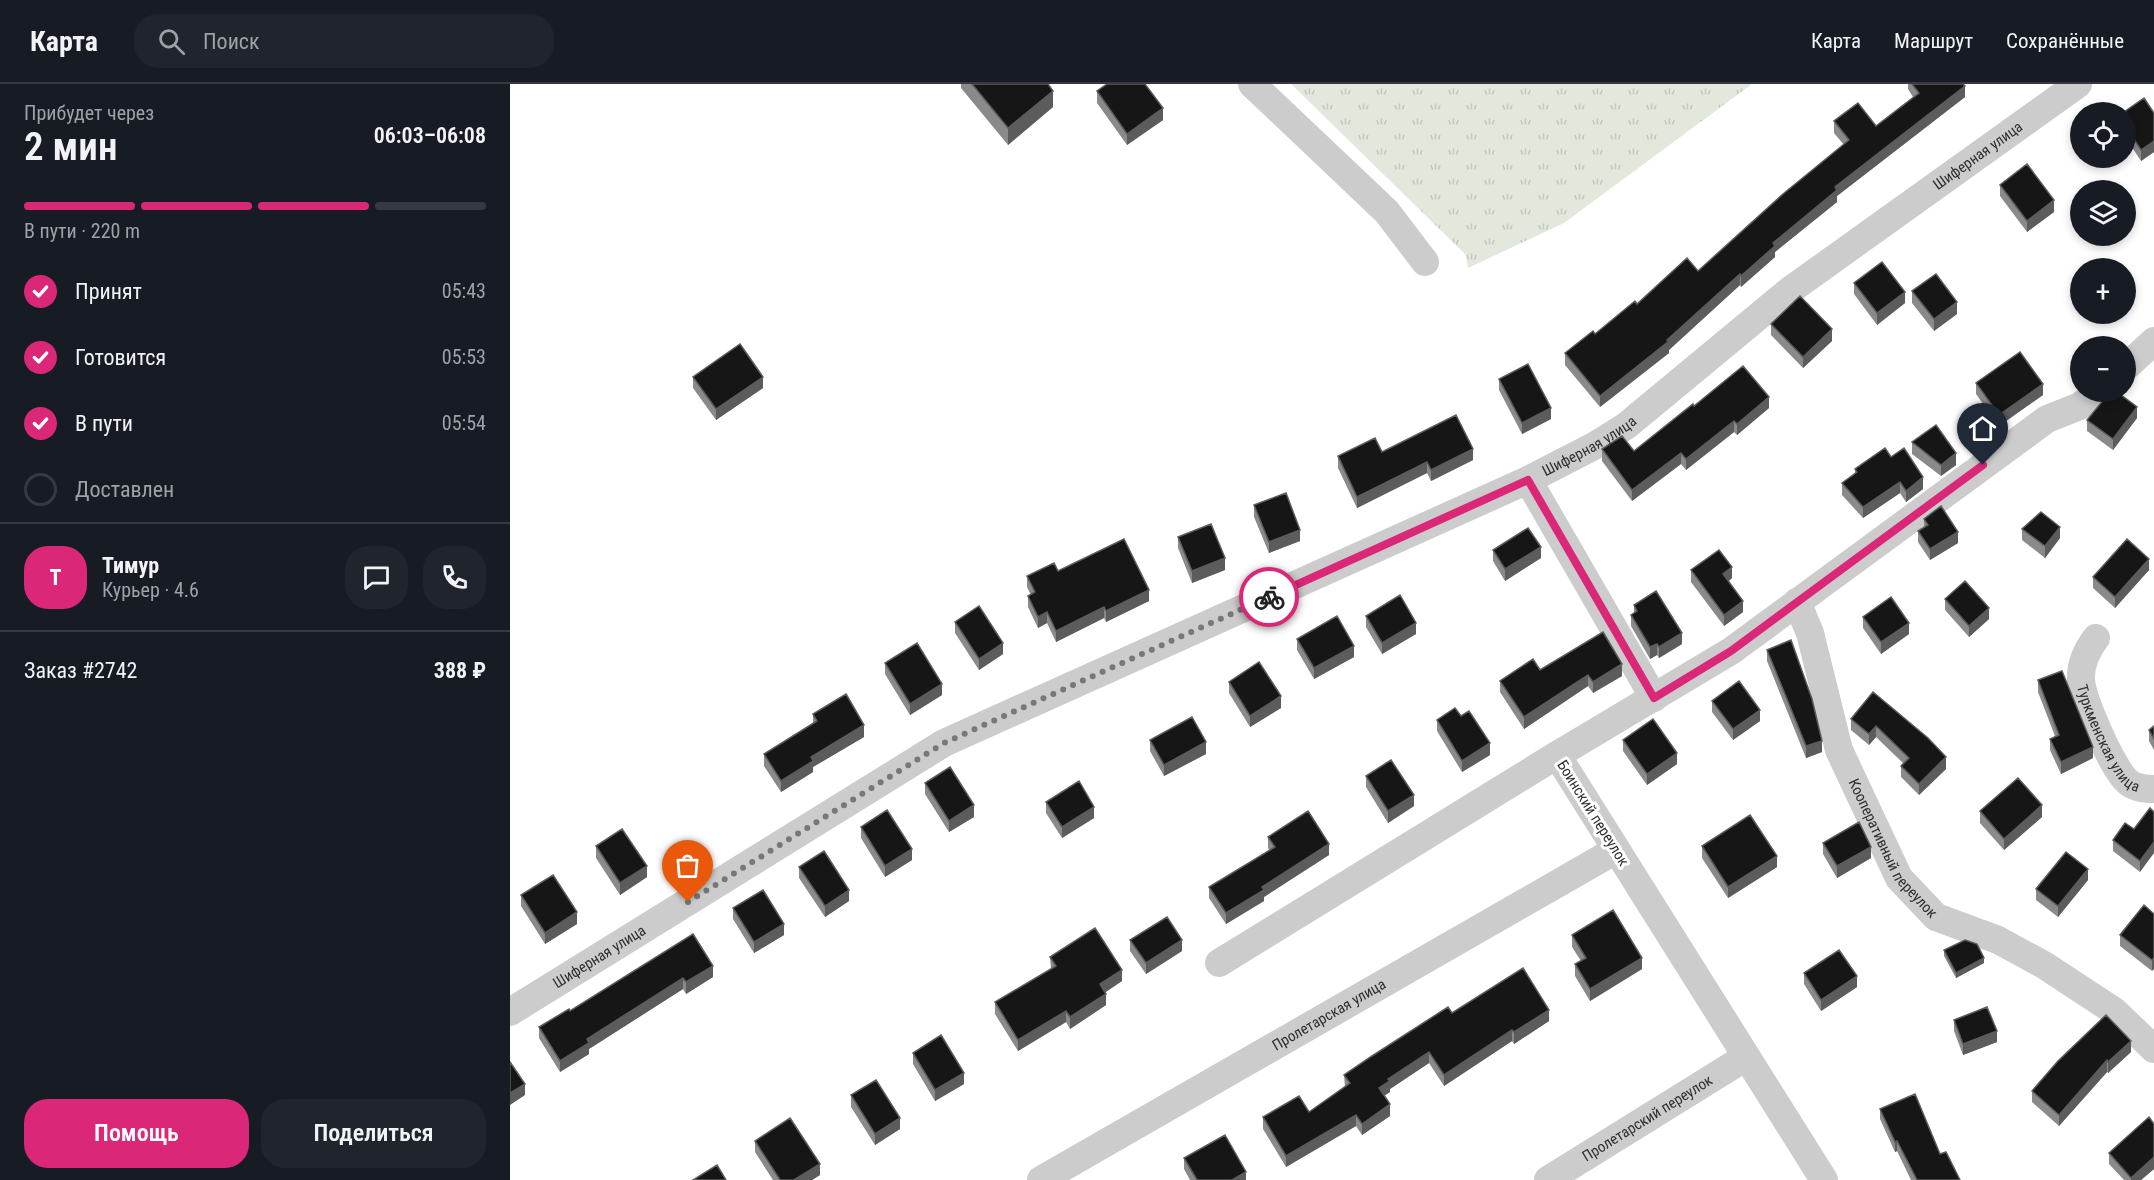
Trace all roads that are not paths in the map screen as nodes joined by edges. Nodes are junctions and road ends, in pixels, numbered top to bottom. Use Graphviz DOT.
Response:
graph roads {
  1 [pos="1252,84"];
  2 [pos="2078,84"];
  3 [pos="1425,262"];
  4 [pos="2154,341"];
  5 [pos="2136,358"];
  6 [pos="2085,402"];
  7 [pos="1528,480"];
  8 [pos="1797,602"];
  9 [pos="2096,638"];
  10 [pos="1654,698"];
  11 [pos="1557,755"];
  12 [pos="2154,789"];
  13 [pos="1616,850"];
  14 [pos="1219,963"];
  15 [pos="510,1012"];
  16 [pos="2154,1049"];
  17 [pos="1746,1057"];
  18 [pos="1041,1180"];
  19 [pos="1548,1180"];
  20 [pos="1824,1180"];
  1 -- 3 [label="street"];
  2 -- 7 [label="street, Шиферная улица"];
  4 -- 5 [label="street"];
  6 -- 8 [label="street, Боинский переулок"];
  7 -- 10 [label="street"];
  7 -- 15 [label="street, Шиферная улица"];
  8 -- 10 [label="street, Боинский переулок"];
  8 -- 16 [label="street, Кооперативный переулок"];
  9 -- 12 [label="street, Туркменская улица"];
  10 -- 11 [label="street, Боинский переулок"];
  11 -- 13 [label="street, Боинский переулок"];
  11 -- 14 [label="street"];
  13 -- 17 [label="street, Боинский переулок"];
  13 -- 18 [label="street, Пролетарская улица"];
  17 -- 19 [label="street, Пролетарский переулок"];
  17 -- 20 [label="street, Боинский переулок"];
}
